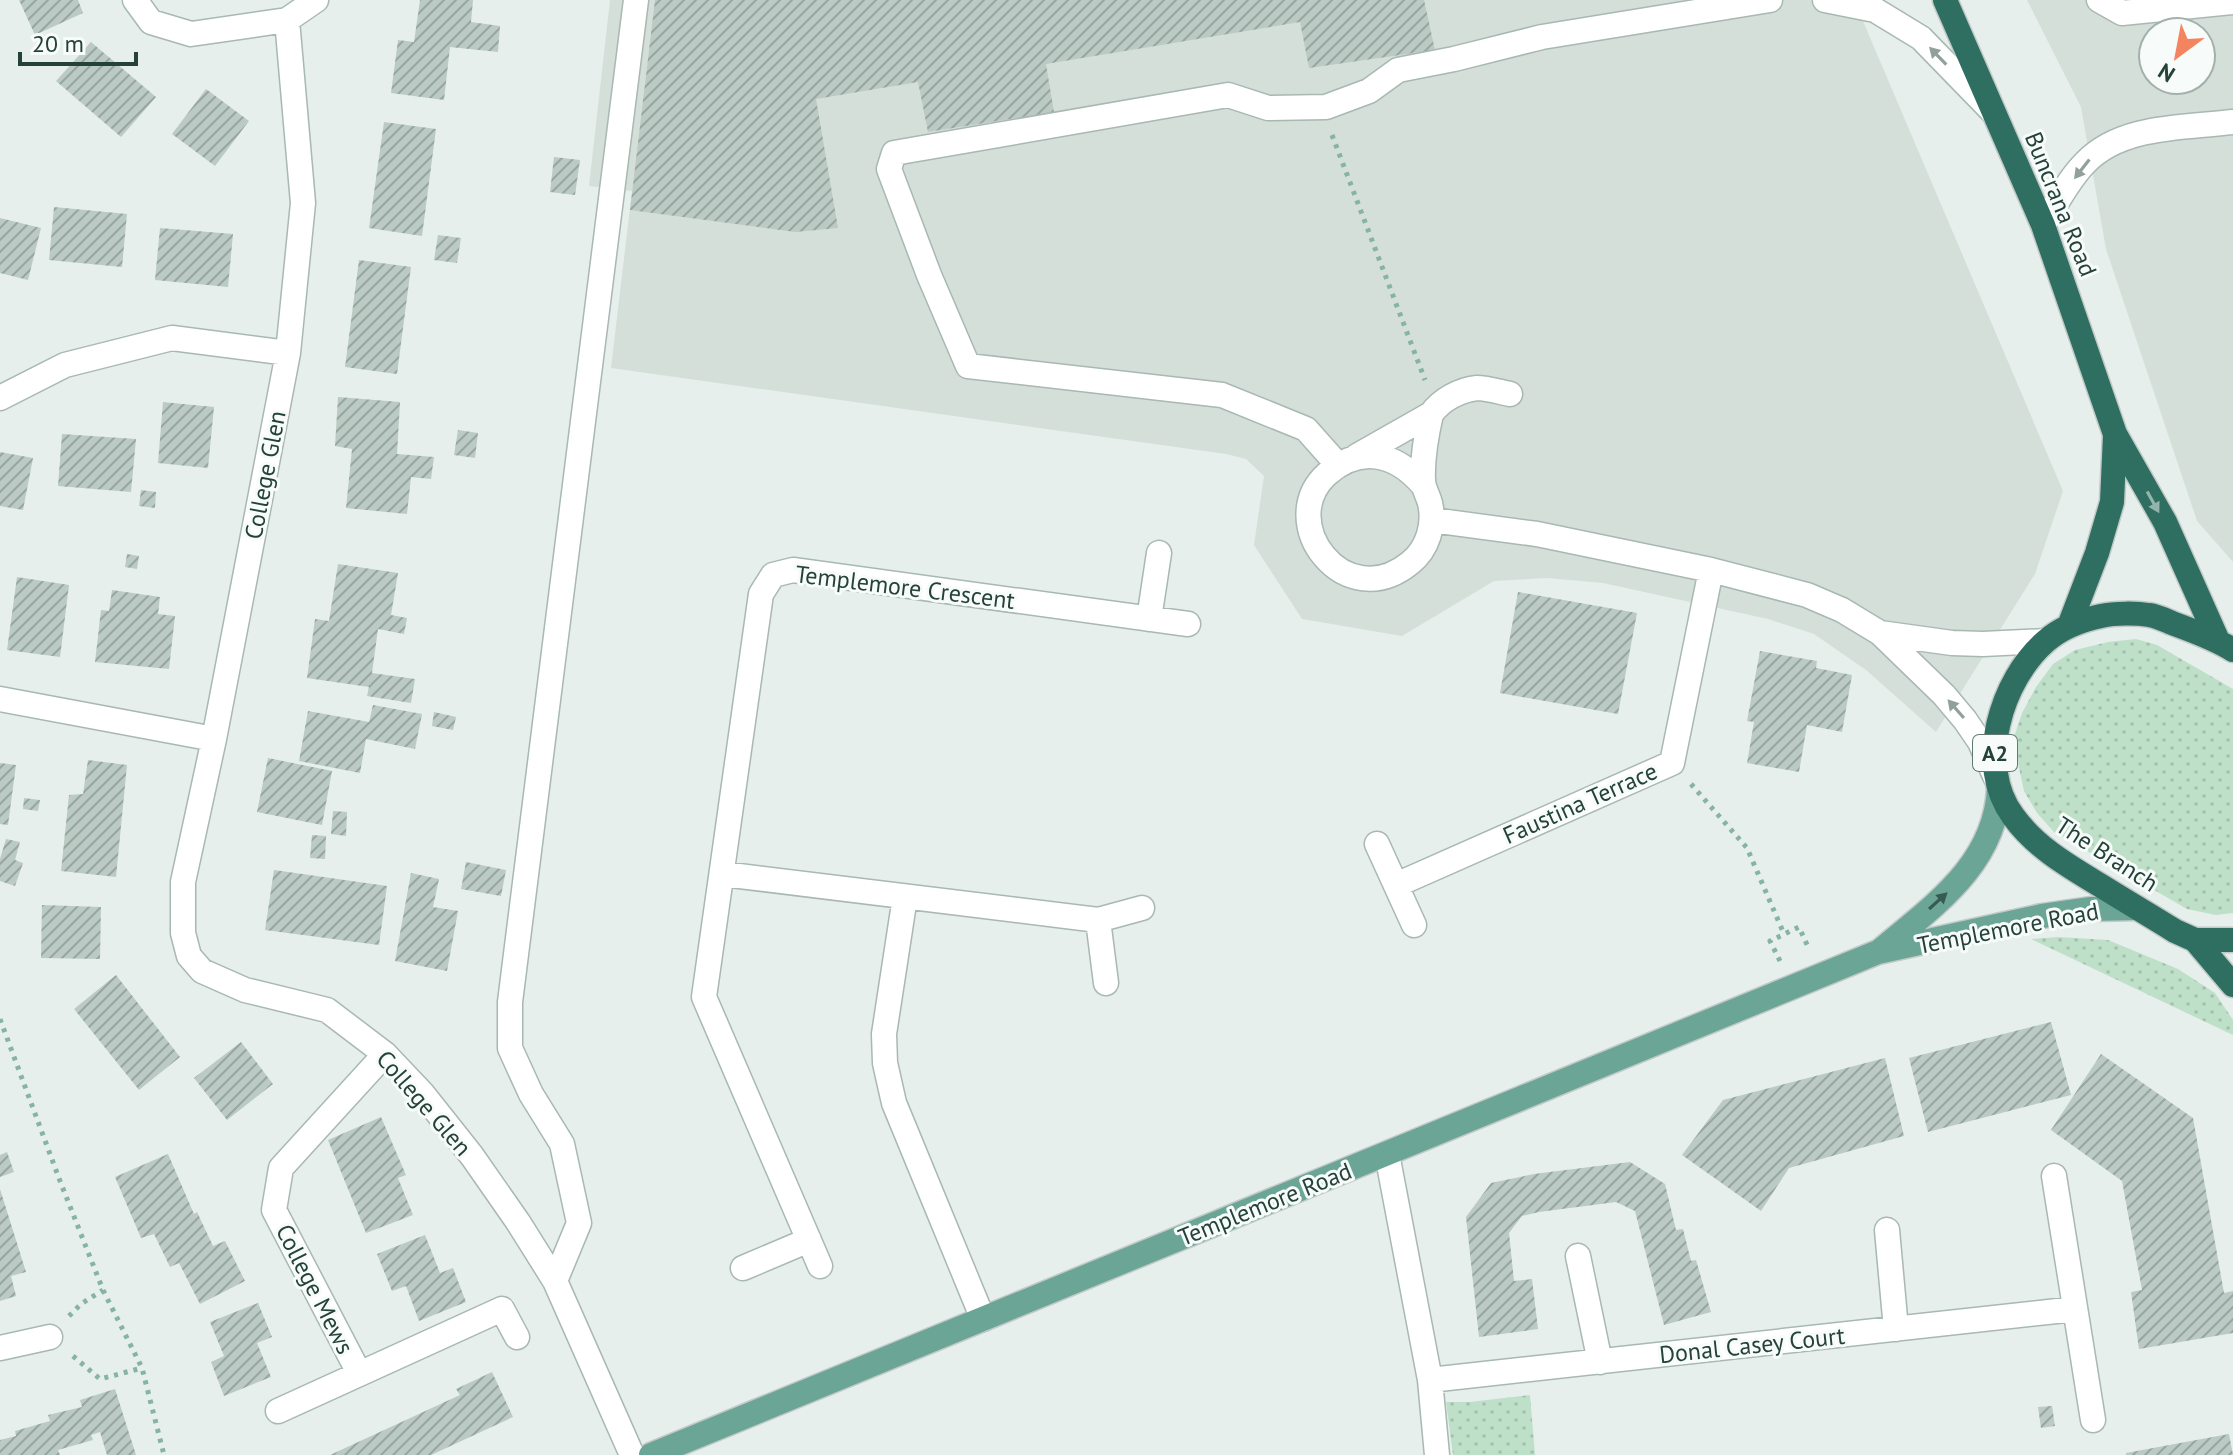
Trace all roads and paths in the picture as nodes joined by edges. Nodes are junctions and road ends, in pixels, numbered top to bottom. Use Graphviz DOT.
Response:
graph roads {
  1 [pos="135,0"];
  2 [pos="316,0"];
  3 [pos="636,0"];
  4 [pos="1770,0"];
  5 [pos="1825,0"];
  6 [pos="1945,0"];
  7 [pos="2099,0"];
  8 [pos="2233,2"];
  9 [pos="287,20"];
  10 [pos="1326,107"];
  11 [pos="1993,112"];
  12 [pos="2233,122"];
  13 [pos="2043,225"];
  14 [pos="288,353"];
  15 [pos="1510,394"];
  16 [pos="0,398"];
  17 [pos="1433,410"];
  18 [pos="2115,434"];
  19 [pos="1347,461"];
  20 [pos="1422,484"];
  21 [pos="1432,520"];
  22 [pos="1159,553"];
  23 [pos="1711,570"];
  24 [pos="1149,619"];
  25 [pos="1188,624"];
  26 [pos="2069,626"];
  27 [pos="1880,633"];
  28 [pos="2046,641"];
  29 [pos="2225,645"];
  30 [pos="0,699"];
  31 [pos="214,739"];
  32 [pos="1672,763"];
  33 [pos="1997,782"];
  34 [pos="1377,844"];
  35 [pos="723,874"];
  36 [pos="1396,885"];
  37 [pos="905,897"];
  38 [pos="1142,908"];
  39 [pos="2137,908"];
  40 [pos="1098,920"];
  41 [pos="1414,925"];
  42 [pos="1784,934"];
  43 [pos="2195,940"];
  44 [pos="2233,940"];
  45 [pos="1878,952"];
  46 [pos="1106,983"];
  47 [pos="2233,985"];
  48 [pos="0,1019"];
  49 [pos="385,1054"];
  50 [pos="1387,1154"];
  51 [pos="2054,1176"];
  52 [pos="1887,1230"];
  53 [pos="809,1240"];
  54 [pos="1578,1256"];
  55 [pos="820,1266"];
  56 [pos="743,1268"];
  57 [pos="555,1281"];
  58 [pos="103,1290"];
  59 [pos="2075,1309"];
  60 [pos="983,1319"];
  61 [pos="1896,1329"];
  62 [pos="50,1337"];
  63 [pos="517,1337"];
  64 [pos="0,1348"];
  65 [pos="1600,1362"];
  66 [pos="142,1368"];
  67 [pos="359,1373"];
  68 [pos="100,1379"];
  69 [pos="1430,1380"];
  70 [pos="278,1411"];
  71 [pos="2093,1420"];
  72 [pos="164,1455"];
  73 [pos="632,1455"];
  74 [pos="651,1455"];
  75 [pos="1437,1455"];
  1 -- 9 [label="street"];
  2 -- 9 [label="street"];
  3 -- 57 [label="street"];
  4 -- 10 [label="street"];
  11 -- 5 [label="street, one-way"];
  6 -- 11 [label="highway, Buncrana Road / A2"];
  7 -- 8 [label="street"];
  9 -- 14 [label="street, College Glen"];
  10 -- 17 [label="path"];
  10 -- 19 [label="street"];
  11 -- 13 [label="highway, Buncrana Road / A2"];
  12 -- 13 [label="street, one-way"];
  13 -- 18 [label="highway, Buncrana Road / A2"];
  14 -- 16 [label="street"];
  14 -- 31 [label="street, College Glen"];
  15 -- 17 [label="street"];
  17 -- 19 [label="street"];
  17 -- 20 [label="street"];
  18 -- 26 [label="highway, Buncrana Road / A2"];
  18 -- 29 [label="highway, Buncrana Road / A2, one-way"];
  19 -- 20 [label="street"];
  19 -- 21 [label="street"];
  20 -- 21 [label="street"];
  21 -- 23 [label="street"];
  22 -- 24 [label="street"];
  23 -- 27 [label="street"];
  23 -- 32 [label="street, Faustina Terrace"];
  24 -- 25 [label="street, Templemore Crescent"];
  24 -- 35 [label="street, Templemore Crescent"];
  26 -- 28 [label="highway, A2"];
  26 -- 29 [label="highway, A2"];
  27 -- 28 [label="street"];
  33 -- 27 [label="street, one-way"];
  28 -- 33 [label="highway, A2"];
  30 -- 31 [label="street"];
  31 -- 49 [label="street, College Glen"];
  32 -- 36 [label="street, Faustina Terrace"];
  32 -- 42 [label="path"];
  33 -- 39 [label="highway, The Branch / A2"];
  45 -- 33 [label="main road, Templemore Road, one-way"];
  34 -- 36 [label="street"];
  35 -- 37 [label="street"];
  35 -- 53 [label="street, Templemore Crescent"];
  36 -- 41 [label="street"];
  37 -- 40 [label="street"];
  37 -- 60 [label="street"];
  38 -- 40 [label="street"];
  39 -- 43 [label="highway, The Branch / A2"];
  39 -- 45 [label="main road, Templemore Road"];
  40 -- 46 [label="street"];
  43 -- 44 [label="highway, The Branch / A2"];
  43 -- 47 [label="highway, A2"];
  45 -- 50 [label="main road, Templemore Road"];
  48 -- 58 [label="path"];
  49 -- 57 [label="street, College Glen"];
  49 -- 67 [label="street, College Mews"];
  50 -- 60 [label="main road, Templemore Road"];
  50 -- 69 [label="street"];
  51 -- 59 [label="street"];
  52 -- 61 [label="street"];
  53 -- 55 [label="street, Templemore Crescent"];
  53 -- 56 [label="street"];
  54 -- 65 [label="street"];
  57 -- 73 [label="street, College Glen"];
  58 -- 62 [label="path"];
  58 -- 66 [label="path"];
  59 -- 61 [label="street, Donal Casey Court"];
  59 -- 71 [label="street"];
  60 -- 74 [label="main road, Templemore Road"];
  61 -- 65 [label="street, Donal Casey Court"];
  62 -- 64 [label="street"];
  63 -- 67 [label="street, College Mews"];
  65 -- 69 [label="street, Donal Casey Court"];
  66 -- 68 [label="path"];
  66 -- 72 [label="path"];
  67 -- 70 [label="street, College Mews"];
  69 -- 75 [label="street"];
}
